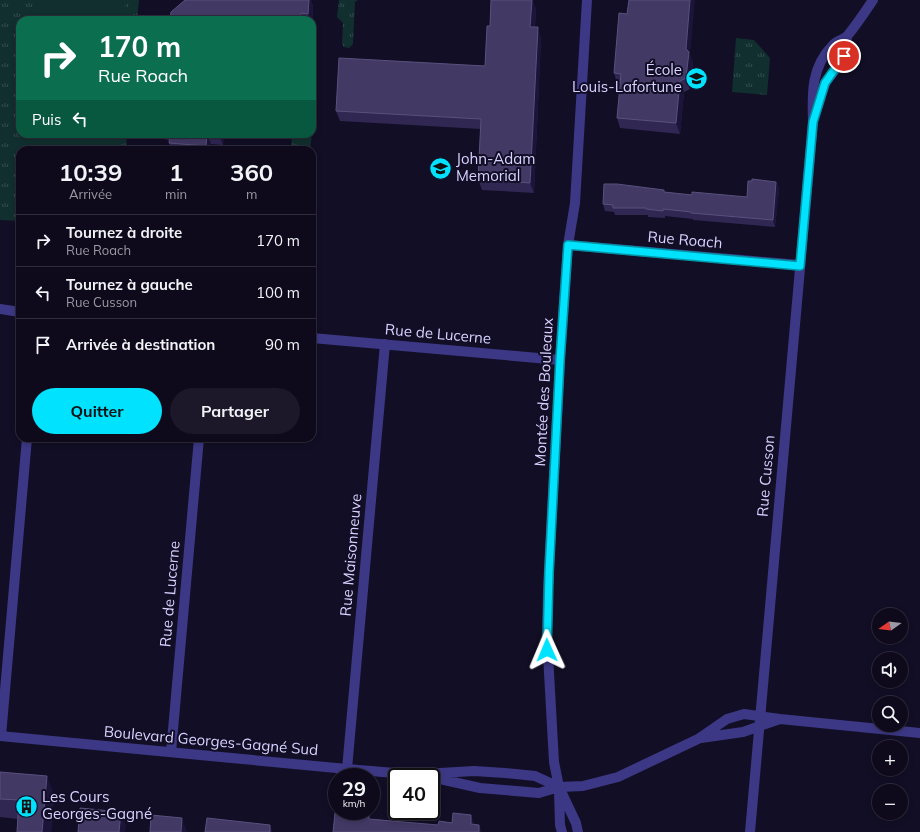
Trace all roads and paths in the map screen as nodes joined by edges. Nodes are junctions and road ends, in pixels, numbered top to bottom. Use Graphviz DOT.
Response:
graph roads {
  1 [pos="587,0"];
  2 [pos="873,0"];
  3 [pos="847,37"];
  4 [pos="813,122"];
  5 [pos="568,245"];
  6 [pos="800,266"];
  7 [pos="0,309"];
  8 [pos="16,311"];
  9 [pos="316,338"];
  10 [pos="385,344"];
  11 [pos="560,360"];
  12 [pos="27,442"];
  13 [pos="199,442"];
  14 [pos="760,716"];
  15 [pos="780,719"];
  16 [pos="759,728"];
  17 [pos="920,733"];
  18 [pos="0,736"];
  19 [pos="698,739"];
  20 [pos="172,752"];
  21 [pos="337,768"];
  22 [pos="347,768"];
  23 [pos="440,773"];
  24 [pos="440,779"];
  25 [pos="559,787"];
  26 [pos="562,832"];
  27 [pos="578,832"];
  28 [pos="750,832"];
  1 -- 5 [label="street, Montée des Bouleaux"];
  2 -- 3 [label="street, Rue Cusson"];
  3 -- 4 [label="street, Rue Cusson"];
  3 -- 4 [label="street, Rue Cusson"];
  4 -- 6 [label="street, Rue Cusson"];
  5 -- 6 [label="street, Rue Roach"];
  5 -- 11 [label="street, Montée des Bouleaux"];
  6 -- 14 [label="street, Rue Cusson"];
  7 -- 8 [label="street"];
  9 -- 10 [label="street, Rue de Lucerne"];
  10 -- 11 [label="street, Rue de Lucerne"];
  10 -- 22 [label="street, Rue Maisonneuve"];
  11 -- 25 [label="street, Montée des Bouleaux"];
  12 -- 18 [label="street"];
  13 -- 20 [label="street, Rue de Lucerne"];
  14 -- 15 [label="street"];
  14 -- 16 [label="street, Rue Cusson"];
  14 -- 19 [label="street"];
  15 -- 16 [label="street"];
  15 -- 17 [label="street"];
  16 -- 19 [label="street"];
  16 -- 28 [label="street, Rue Cusson"];
  18 -- 20 [label="street, Boulevard Georges-Gagné Sud"];
  19 -- 25 [label="street"];
  20 -- 21 [label="street, Boulevard Georges-Gagné Sud"];
  23 -- 25 [label="street, Boulevard Georges-Gagné Sud"];
  24 -- 25 [label="street, Boulevard Georges-Gagné Sud"];
  25 -- 26 [label="street, Montée des Bouleaux"];
  25 -- 27 [label="street, Montée des Bouleaux"];
}
